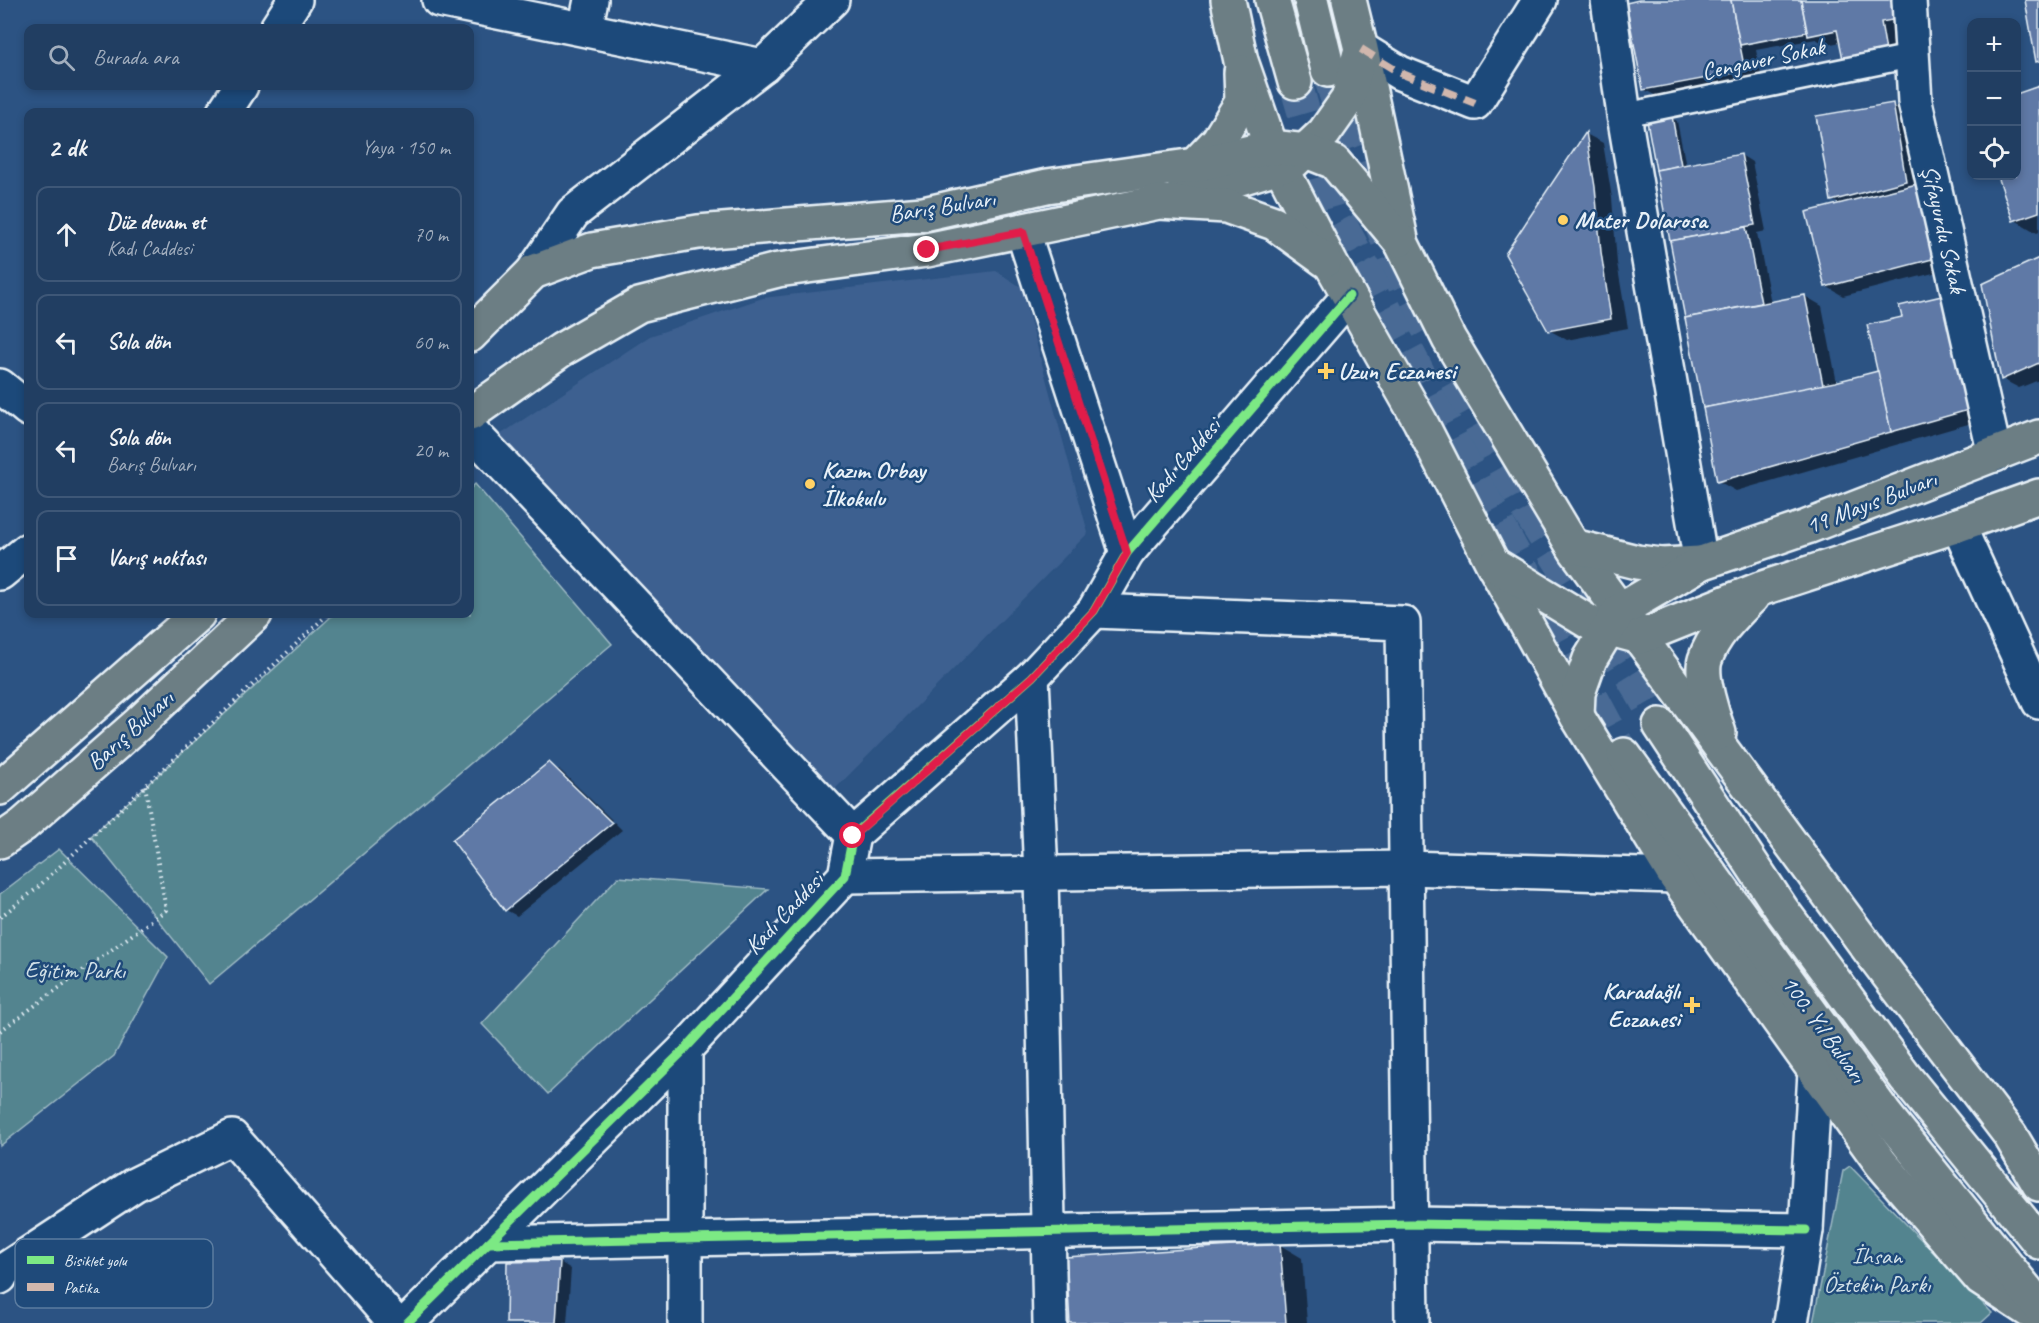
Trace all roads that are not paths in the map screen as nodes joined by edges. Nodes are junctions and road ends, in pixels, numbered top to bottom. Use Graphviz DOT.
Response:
graph roads {
  1 [pos="295,0"];
  2 [pos="439,0"];
  3 [pos="832,0"];
  4 [pos="1228,0"];
  5 [pos="1272,0"];
  6 [pos="1311,0"];
  7 [pos="1349,0"];
  8 [pos="1540,0"];
  9 [pos="1608,0"];
  10 [pos="1909,0"];
  11 [pos="588,15"];
  12 [pos="280,24"];
  13 [pos="1361,49"];
  14 [pos="1912,56"];
  15 [pos="1241,61"];
  16 [pos="763,66"];
  17 [pos="1328,70"];
  18 [pos="1295,82"];
  19 [pos="238,90"];
  20 [pos="227,108"];
  21 [pos="1624,115"];
  22 [pos="1286,155"];
  23 [pos="1196,165"];
  24 [pos="1160,202"];
  25 [pos="1023,232"];
  26 [pos="1402,244"];
  27 [pos="1331,264"];
  28 [pos="533,272"];
  29 [pos="1349,296"];
  30 [pos="474,331"];
  31 [pos="0,386"];
  32 [pos="24,406"];
  33 [pos="474,411"];
  34 [pos="474,434"];
  35 [pos="2039,437"];
  36 [pos="1995,455"];
  37 [pos="2039,496"];
  38 [pos="1958,525"];
  39 [pos="1573,546"];
  40 [pos="24,553"];
  41 [pos="1127,553"];
  42 [pos="1701,563"];
  43 [pos="1493,564"];
  44 [pos="0,573"];
  45 [pos="1760,589"];
  46 [pos="1094,611"];
  47 [pos="193,618"];
  48 [pos="251,618"];
  49 [pos="1614,620"];
  50 [pos="1640,638"];
  51 [pos="1032,677"];
  52 [pos="2039,702"];
  53 [pos="1577,716"];
  54 [pos="1660,725"];
  55 [pos="1618,746"];
  56 [pos="1727,757"];
  57 [pos="0,788"];
  58 [pos="853,836"];
  59 [pos="0,841"];
  60 [pos="1406,868"];
  61 [pos="1041,874"];
  62 [pos="845,876"];
  63 [pos="1675,876"];
  64 [pos="685,1049"];
  65 [pos="1815,1072"];
  66 [pos="2039,1184"];
  67 [pos="1411,1224"];
  68 [pos="1806,1230"];
  69 [pos="1049,1231"];
  70 [pos="51,1239"];
  71 [pos="685,1240"];
  72 [pos="2039,1242"];
  73 [pos="488,1243"];
  74 [pos="15,1262"];
  75 [pos="0,1277"];
  76 [pos="2039,1306"];
  77 [pos="2039,1317"];
  78 [pos="395,1323"];
  79 [pos="407,1323"];
  80 [pos="685,1323"];
  81 [pos="1050,1323"];
  82 [pos="1412,1323"];
  83 [pos="1791,1323"];
  1 -- 12 [label="street"];
  2 -- 11 [label="street"];
  3 -- 16 [label="street"];
  4 -- 15 [label="main road"];
  5 -- 18 [label="main road"];
  6 -- 17 [label="main road"];
  7 -- 13 [label="main road"];
  8 -- 13 [label="street"];
  9 -- 21 [label="street"];
  10 -- 14 [label="street, Şifayurdu Sokak"];
  11 -- 16 [label="street"];
  13 -- 22 [label="main road"];
  13 -- 26 [label="main road"];
  14 -- 21 [label="lane, Cengaver Sokak"];
  14 -- 36 [label="street, Şifayurdu Sokak"];
  15 -- 22 [label="main road"];
  15 -- 23 [label="main road"];
  16 -- 28 [label="street"];
  19 -- 20 [label="street"];
  21 -- 42 [label="street"];
  22 -- 23 [label="main road, Barış Bulvarı"];
  22 -- 24 [label="main road"];
  22 -- 26 [label="main road"];
  22 -- 27 [label="main road"];
  23 -- 28 [label="main road, Barış Bulvarı"];
  24 -- 25 [label="main road, Barış Bulvarı"];
  24 -- 27 [label="main road, Barış Bulvarı"];
  25 -- 33 [label="main road, Barış Bulvarı"];
  25 -- 41 [label="street"];
  26 -- 39 [label="main road"];
  27 -- 29 [label="main road"];
  28 -- 30 [label="main road, Barış Bulvarı"];
  29 -- 41 [label="street, Kadı Caddesi"];
  29 -- 43 [label="main road"];
  31 -- 32 [label="street"];
  34 -- 58 [label="street"];
  35 -- 36 [label="main road, 19 Mayıs Bulvarı"];
  36 -- 42 [label="main road, 19 Mayıs Bulvarı"];
  37 -- 38 [label="main road, 19 Mayıs Bulvarı"];
  38 -- 45 [label="main road, 19 Mayıs Bulvarı"];
  38 -- 52 [label="street"];
  39 -- 42 [label="main road"];
  39 -- 49 [label="main road"];
  40 -- 44 [label="street"];
  41 -- 46 [label="street, Kadı Caddesi"];
  42 -- 49 [label="main road"];
  43 -- 49 [label="main road"];
  43 -- 53 [label="main road"];
  45 -- 50 [label="main road, 19 Mayıs Bulvarı"];
  45 -- 56 [label="main road"];
  46 -- 51 [label="street, Kadı Caddesi"];
  46 -- 60 [label="street"];
  47 -- 57 [label="main road, Barış Bulvarı"];
  48 -- 59 [label="main road, Barış Bulvarı"];
  49 -- 50 [label="main road"];
  49 -- 53 [label="main road"];
  50 -- 56 [label="main road"];
  51 -- 58 [label="street, Kadı Caddesi"];
  51 -- 61 [label="street"];
  53 -- 63 [label="main road"];
  54 -- 72 [label="main road, 100. Yıl Bulvarı"];
  55 -- 76 [label="main road, 100. Yıl Bulvarı"];
  56 -- 66 [label="main road"];
  58 -- 62 [label="street, Kadı Caddesi"];
  60 -- 61 [label="street"];
  60 -- 63 [label="street"];
  60 -- 67 [label="street"];
  61 -- 62 [label="street"];
  61 -- 69 [label="street"];
  62 -- 64 [label="street, Kadı Caddesi"];
  63 -- 65 [label="main road"];
  64 -- 71 [label="street"];
  64 -- 73 [label="street, Kadı Caddesi"];
  65 -- 68 [label="street"];
  65 -- 77 [label="main road"];
  67 -- 68 [label="street"];
  67 -- 69 [label="street"];
  67 -- 82 [label="street"];
  68 -- 83 [label="street"];
  69 -- 71 [label="street"];
  69 -- 81 [label="street"];
  70 -- 78 [label="street"];
  71 -- 73 [label="street"];
  71 -- 80 [label="street"];
  73 -- 79 [label="street, Kadı Caddesi"];
  74 -- 75 [label="street"];
}
